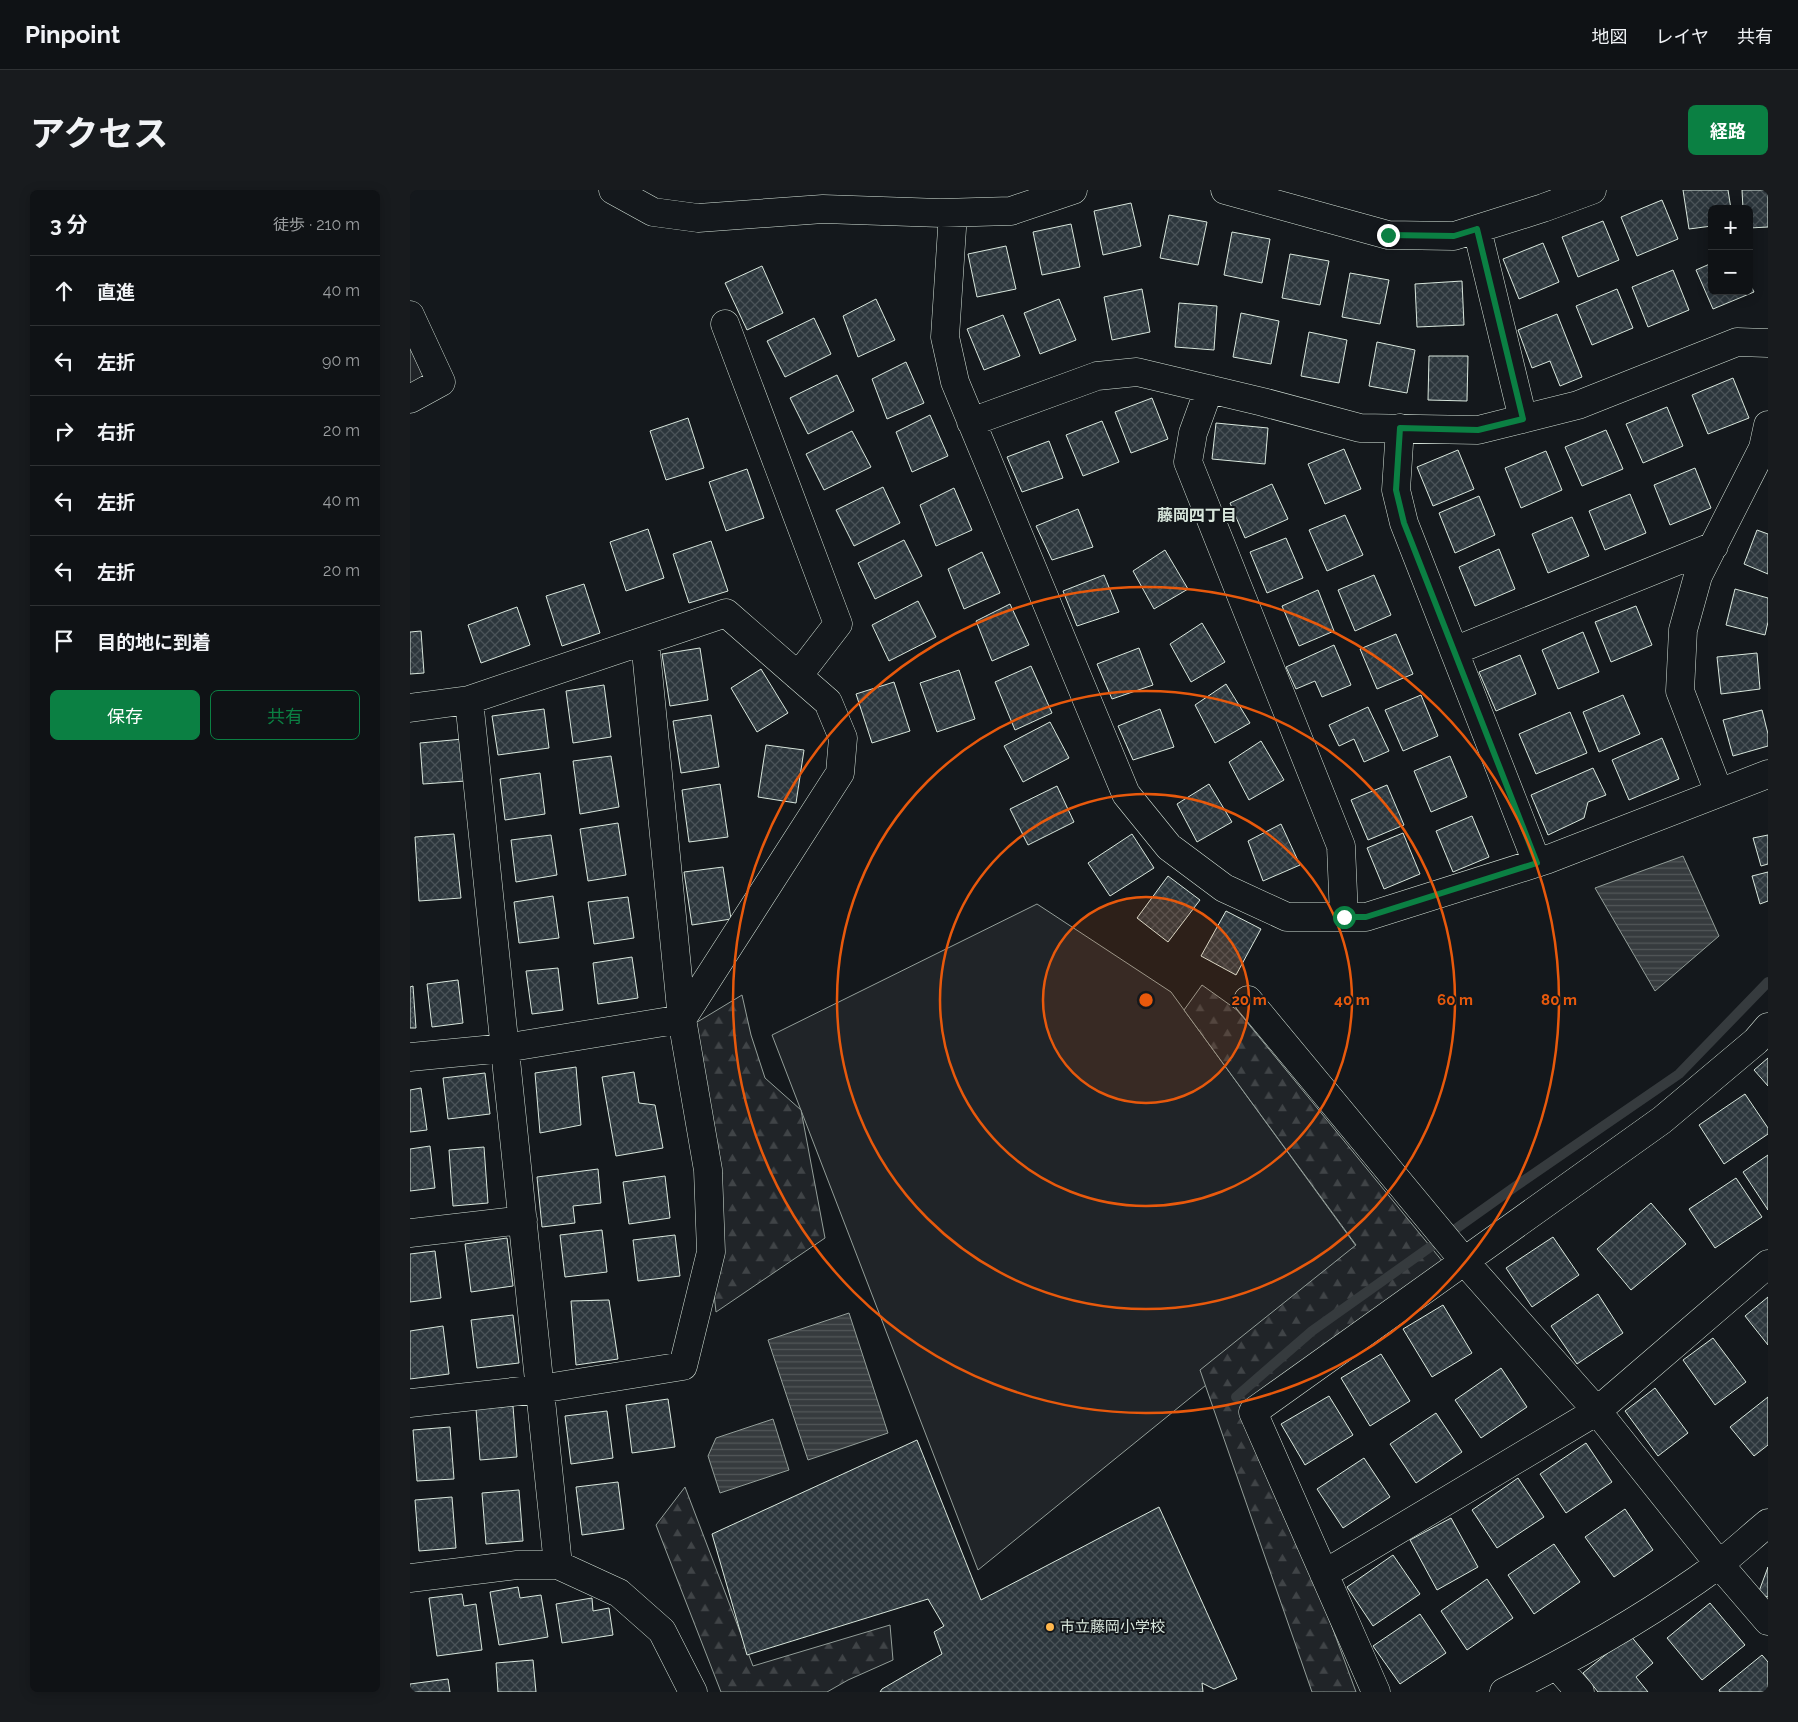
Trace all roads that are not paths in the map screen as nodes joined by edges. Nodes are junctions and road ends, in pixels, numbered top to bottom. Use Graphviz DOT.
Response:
graph roads {
  1 [pos="613,190"];
  2 [pos="1073,190"];
  3 [pos="1226,190"];
  4 [pos="1592,190"];
  5 [pos="953,213"];
  6 [pos="1477,229"];
  7 [pos="410,315"];
  8 [pos="725,324"];
  9 [pos="1768,344"];
  10 [pos="1210,389"];
  11 [pos="410,399"];
  12 [pos="1523,419"];
  13 [pos="971,422"];
  14 [pos="1768,425"];
  15 [pos="1400,428"];
  16 [pos="1714,546"];
  17 [pos="645,641"];
  18 [pos="1454,651"];
  19 [pos="798,676"];
  20 [pos="469,700"];
  21 [pos="410,708"];
  22 [pos="1768,774"];
  23 [pos="1719,793"];
  24 [pos="1537,863"];
  25 [pos="1344,917"];
  26 [pos="1248,1000"];
  27 [pos="682,1019"];
  28 [pos="1768,1027"];
  29 [pos="505,1048"];
  30 [pos="410,1057"];
  31 [pos="523,1220"];
  32 [pos="410,1233"];
  33 [pos="1464,1262"];
  34 [pos="1768,1264"];
  35 [pos="540,1389"];
  36 [pos="410,1403"];
  37 [pos="1597,1411"];
  38 [pos="1768,1523"];
  39 [pos="1719,1564"];
  40 [pos="558,1565"];
  41 [pos="1324,1574"];
  42 [pos="410,1578"];
  43 [pos="1768,1621"];
  44 [pos="1557,1666"];
  45 [pos="690,1691"];
  46 [pos="1376,1692"];
  47 [pos="1504,1692"];
  48 [pos="1580,1692"];
  1 -- 5 [label="street"];
  2 -- 5 [label="street"];
  3 -- 6 [label="street"];
  4 -- 6 [label="street"];
  5 -- 13 [label="street"];
  6 -- 12 [label="street"];
  7 -- 11 [label="street"];
  8 -- 19 [label="street"];
  9 -- 12 [label="street"];
  10 -- 13 [label="street"];
  10 -- 15 [label="street"];
  10 -- 25 [label="street"];
  12 -- 15 [label="street"];
  13 -- 25 [label="street"];
  14 -- 16 [label="street"];
  15 -- 18 [label="street"];
  16 -- 18 [label="street"];
  16 -- 23 [label="street"];
  17 -- 19 [label="street"];
  17 -- 20 [label="street"];
  17 -- 27 [label="street"];
  18 -- 24 [label="street"];
  19 -- 27 [label="street"];
  20 -- 21 [label="street"];
  20 -- 29 [label="street"];
  22 -- 23 [label="street"];
  23 -- 24 [label="street"];
  24 -- 25 [label="street"];
  26 -- 33 [label="street"];
  27 -- 29 [label="street"];
  27 -- 35 [label="street"];
  28 -- 33 [label="street"];
  29 -- 30 [label="street"];
  29 -- 31 [label="street"];
  31 -- 32 [label="street"];
  31 -- 35 [label="street"];
  33 -- 37 [label="street"];
  33 -- 41 [label="street"];
  34 -- 37 [label="street"];
  35 -- 36 [label="street"];
  35 -- 40 [label="street"];
  37 -- 39 [label="street"];
  37 -- 41 [label="street"];
  38 -- 39 [label="street"];
  39 -- 43 [label="street"];
  39 -- 44 [label="street"];
  40 -- 42 [label="street"];
  40 -- 45 [label="street"];
  41 -- 46 [label="street"];
  44 -- 47 [label="street"];
  44 -- 48 [label="street"];
}
